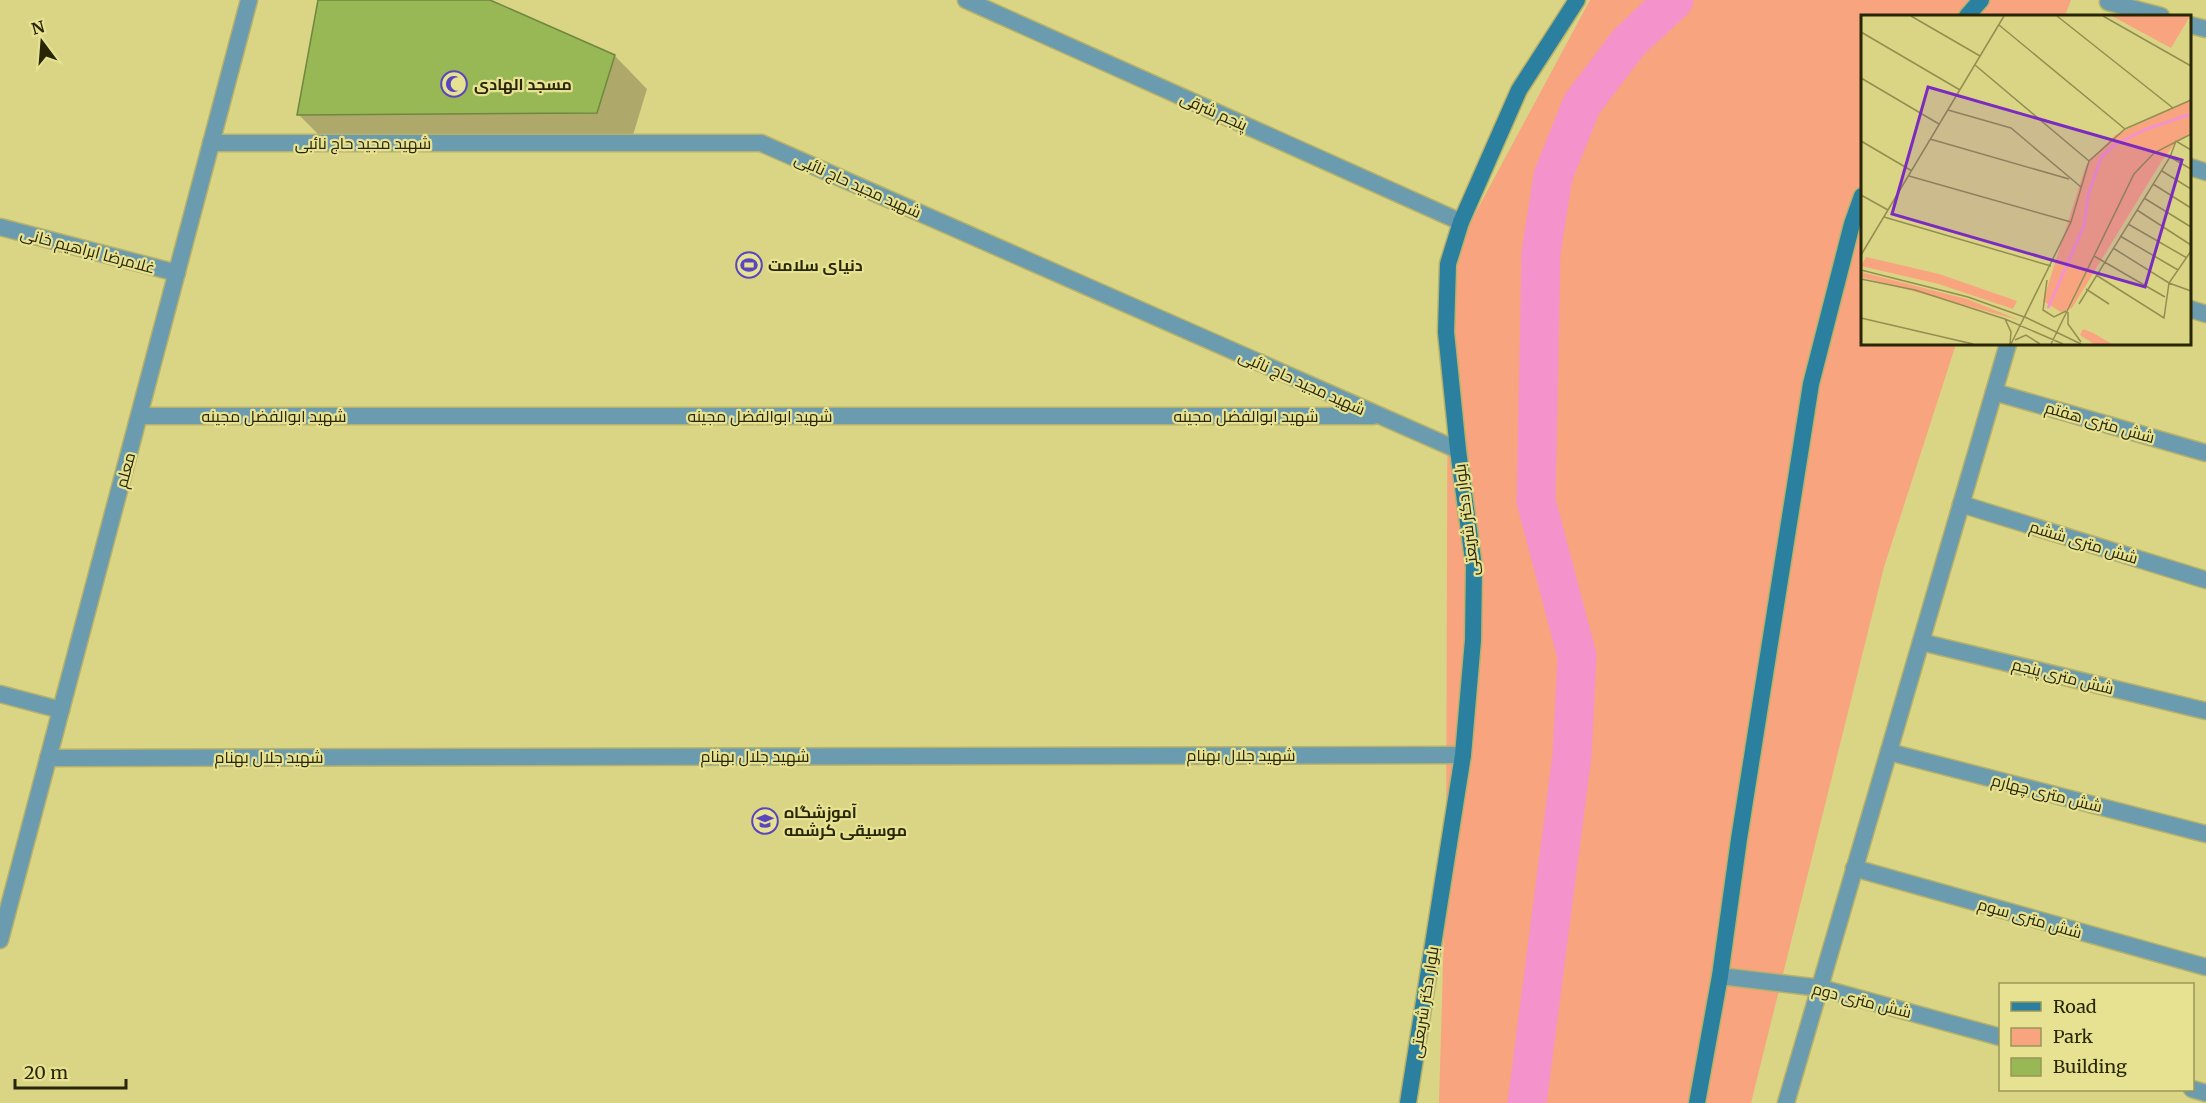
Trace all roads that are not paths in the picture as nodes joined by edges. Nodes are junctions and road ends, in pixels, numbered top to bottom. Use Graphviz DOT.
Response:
graph roads {
  1 [pos="249,0"];
  2 [pos="966,0"];
  3 [pos="1577,0"];
  4 [pos="1982,0"];
  5 [pos="2107,6"];
  6 [pos="1968,15"];
  7 [pos="2156,15"];
  8 [pos="2191,25"];
  9 [pos="2206,30"];
  10 [pos="211,143"];
  11 [pos="2191,167"];
  12 [pos="2206,172"];
  13 [pos="1861,201"];
  14 [pos="1461,222"];
  15 [pos="0,227"];
  16 [pos="177,273"];
  17 [pos="2191,309"];
  18 [pos="2206,314"];
  19 [pos="2008,345"];
  20 [pos="1994,392"];
  21 [pos="139,416"];
  22 [pos="1380,416"];
  23 [pos="1458,450"];
  24 [pos="2206,453"];
  25 [pos="1961,504"];
  26 [pos="2206,580"];
  27 [pos="1921,642"];
  28 [pos="0,694"];
  29 [pos="61,710"];
  30 [pos="2206,711"];
  31 [pos="1889,752"];
  32 [pos="1463,755"];
  33 [pos="48,758"];
  34 [pos="2206,834"];
  35 [pos="1854,868"];
  36 [pos="0,939"];
  37 [pos="2206,967"];
  38 [pos="1720,976"];
  39 [pos="1821,988"];
  40 [pos="1999,1036"];
  41 [pos="1408,1103"];
  42 [pos="1697,1103"];
  43 [pos="1786,1103"];
  1 -- 10 [label="street, معلم"];
  2 -- 14 [label="street, پنجم شرقی"];
  3 -- 14 [label="main road, بلوار دکتر شریعتی"];
  4 -- 6 [label="main road"];
  5 -- 7 [label="street"];
  8 -- 9 [label="street"];
  10 -- 16 [label="street, معلم"];
  10 -- 22 [label="street, شهید مجید حاج نائبی"];
  11 -- 12 [label="street"];
  13 -- 38 [label="main road"];
  14 -- 23 [label="main road, بلوار دکتر شریعتی"];
  15 -- 16 [label="street, غلامرضا ابراهیم خانی"];
  16 -- 21 [label="street, معلم"];
  17 -- 18 [label="street"];
  19 -- 20 [label="street"];
  20 -- 24 [label="street, شش متری هفتم"];
  20 -- 25 [label="street"];
  21 -- 22 [label="street, شهید ابوالفضل مجینه"];
  21 -- 29 [label="street, معلم"];
  22 -- 23 [label="street, شهید مجید حاج نائبی"];
  23 -- 32 [label="main road, بلوار دکتر شریعتی"];
  25 -- 26 [label="street, شش متری ششم"];
  25 -- 27 [label="street"];
  27 -- 30 [label="street, شش متری پنجم"];
  27 -- 31 [label="street"];
  28 -- 29 [label="street"];
  29 -- 33 [label="street, معلم"];
  31 -- 34 [label="street, شش متری چهارم"];
  31 -- 35 [label="street"];
  32 -- 33 [label="street, شهید جلال بهنام"];
  32 -- 41 [label="main road, بلوار دکتر شریعتی"];
  33 -- 36 [label="street, معلم"];
  35 -- 37 [label="street, شش متری سوم"];
  35 -- 39 [label="street"];
  38 -- 39 [label="street, شش متری دوم"];
  38 -- 42 [label="main road"];
  39 -- 40 [label="street, شش متری دوم"];
  39 -- 43 [label="street"];
}
